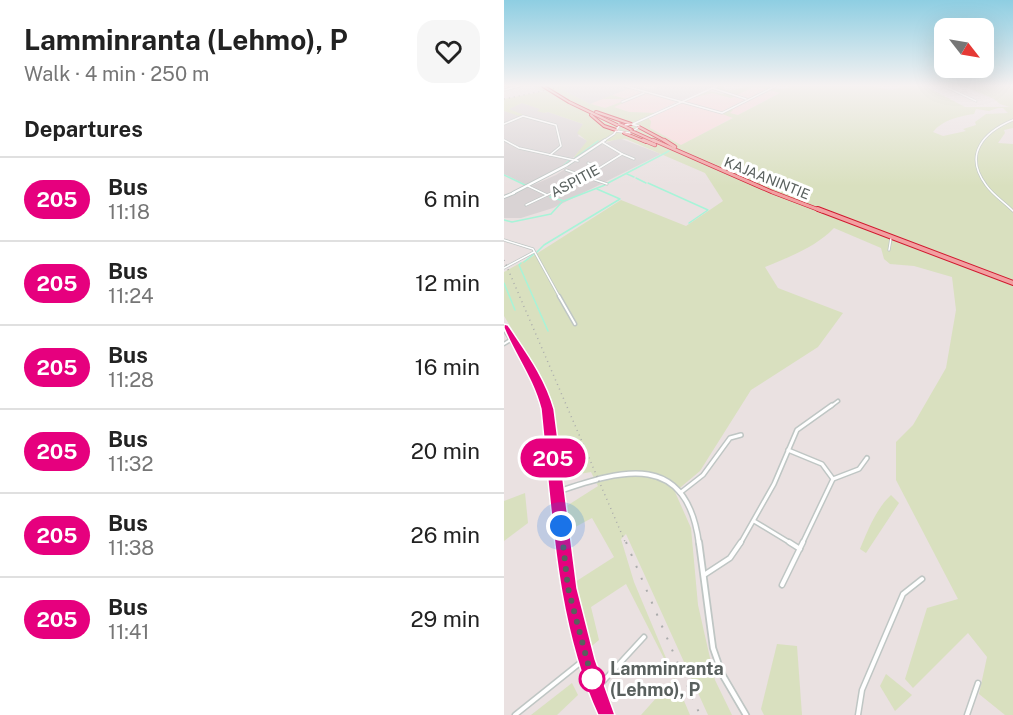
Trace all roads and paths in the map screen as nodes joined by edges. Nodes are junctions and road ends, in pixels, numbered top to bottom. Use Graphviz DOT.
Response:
graph roads {
  1 [pos="536,119"];
  2 [pos="596,119"];
  3 [pos="607,119"];
  4 [pos="618,119"];
  5 [pos="643,119"];
  6 [pos="649,119"];
  7 [pos="1013,120"];
  8 [pos="632,124"];
  9 [pos="639,127"];
  10 [pos="616,130"];
  11 [pos="623,133"];
  12 [pos="504,140"];
  13 [pos="603,142"];
  14 [pos="681,152"];
  15 [pos="622,154"];
  16 [pos="550,155"];
  17 [pos="634,159"];
  18 [pos="577,160"];
  19 [pos="588,163"];
  20 [pos="600,168"];
  21 [pos="566,170"];
  22 [pos="585,177"];
  23 [pos="607,184"];
  24 [pos="529,187"];
  25 [pos="549,195"];
  26 [pos="504,197"];
  27 [pos="526,205"];
  28 [pos="1013,211"];
  29 [pos="891,238"];
  30 [pos="504,240"];
  31 [pos="889,250"];
  32 [pos="534,252"];
  33 [pos="504,268"];
  34 [pos="1013,283"];
  35 [pos="575,324"];
  36 [pos="504,328"];
  37 [pos="512,339"];
  38 [pos="504,344"];
  39 [pos="838,401"];
  40 [pos="741,435"];
  41 [pos="788,450"];
  42 [pos="867,458"];
  43 [pos="833,479"];
  44 [pos="557,492"];
  45 [pos="681,493"];
  46 [pos="753,520"];
  47 [pos="800,549"];
  48 [pos="704,575"];
  49 [pos="922,579"];
  50 [pos="782,585"];
  51 [pos="644,637"];
  52 [pos="585,659"];
  53 [pos="978,682"];
  54 [pos="595,690"];
  55 [pos="516,715"];
  56 [pos="605,715"];
  57 [pos="746,715"];
  58 [pos="858,715"];
  59 [pos="967,715"];
  1 -- 16 [label="street"];
  2 -- 10 [label="highway"];
  3 -- 14 [label="highway, KAJAANINTIE"];
  4 -- 8 [label="highway"];
  5 -- 8 [label="main road"];
  6 -- 9 [label="main road"];
  7 -- 28 [label="street"];
  8 -- 9 [label="main road"];
  8 -- 10 [label="main road"];
  9 -- 11 [label="main road"];
  9 -- 14 [label="highway"];
  10 -- 11 [label="main road"];
  10 -- 13 [label="main road"];
  11 -- 13 [label="main road"];
  11 -- 14 [label="highway"];
  12 -- 16 [label="street"];
  13 -- 15 [label="street, ASPITIE"];
  13 -- 18 [label="main road"];
  14 -- 29 [label="highway, KAJAANINTIE"];
  15 -- 17 [label="street, ASPITIE"];
  15 -- 20 [label="street, ASPITIE"];
  16 -- 18 [label="street"];
  18 -- 24 [label="main road"];
  19 -- 20 [label="street"];
  20 -- 22 [label="street, ASPITIE"];
  21 -- 22 [label="street"];
  22 -- 23 [label="street"];
  22 -- 25 [label="street, ASPITIE"];
  24 -- 25 [label="street"];
  24 -- 26 [label="main road"];
  25 -- 27 [label="street, ASPITIE"];
  29 -- 31 [label="street"];
  29 -- 34 [label="highway, KAJAANINTIE"];
  30 -- 32 [label="street"];
  32 -- 33 [label="street"];
  32 -- 35 [label="street"];
  36 -- 37 [label="street"];
  37 -- 38 [label="street"];
  37 -- 44 [label="street"];
  39 -- 41 [label="street"];
  40 -- 45 [label="street"];
  41 -- 43 [label="street"];
  41 -- 46 [label="street"];
  42 -- 43 [label="street"];
  43 -- 47 [label="street"];
  44 -- 45 [label="street"];
  44 -- 52 [label="street"];
  45 -- 48 [label="street"];
  46 -- 47 [label="street"];
  46 -- 48 [label="street"];
  47 -- 50 [label="street"];
  48 -- 57 [label="street"];
  49 -- 58 [label="street"];
  51 -- 54 [label="street"];
  52 -- 54 [label="street"];
  52 -- 55 [label="street"];
  53 -- 59 [label="street"];
  54 -- 56 [label="street"];
}
